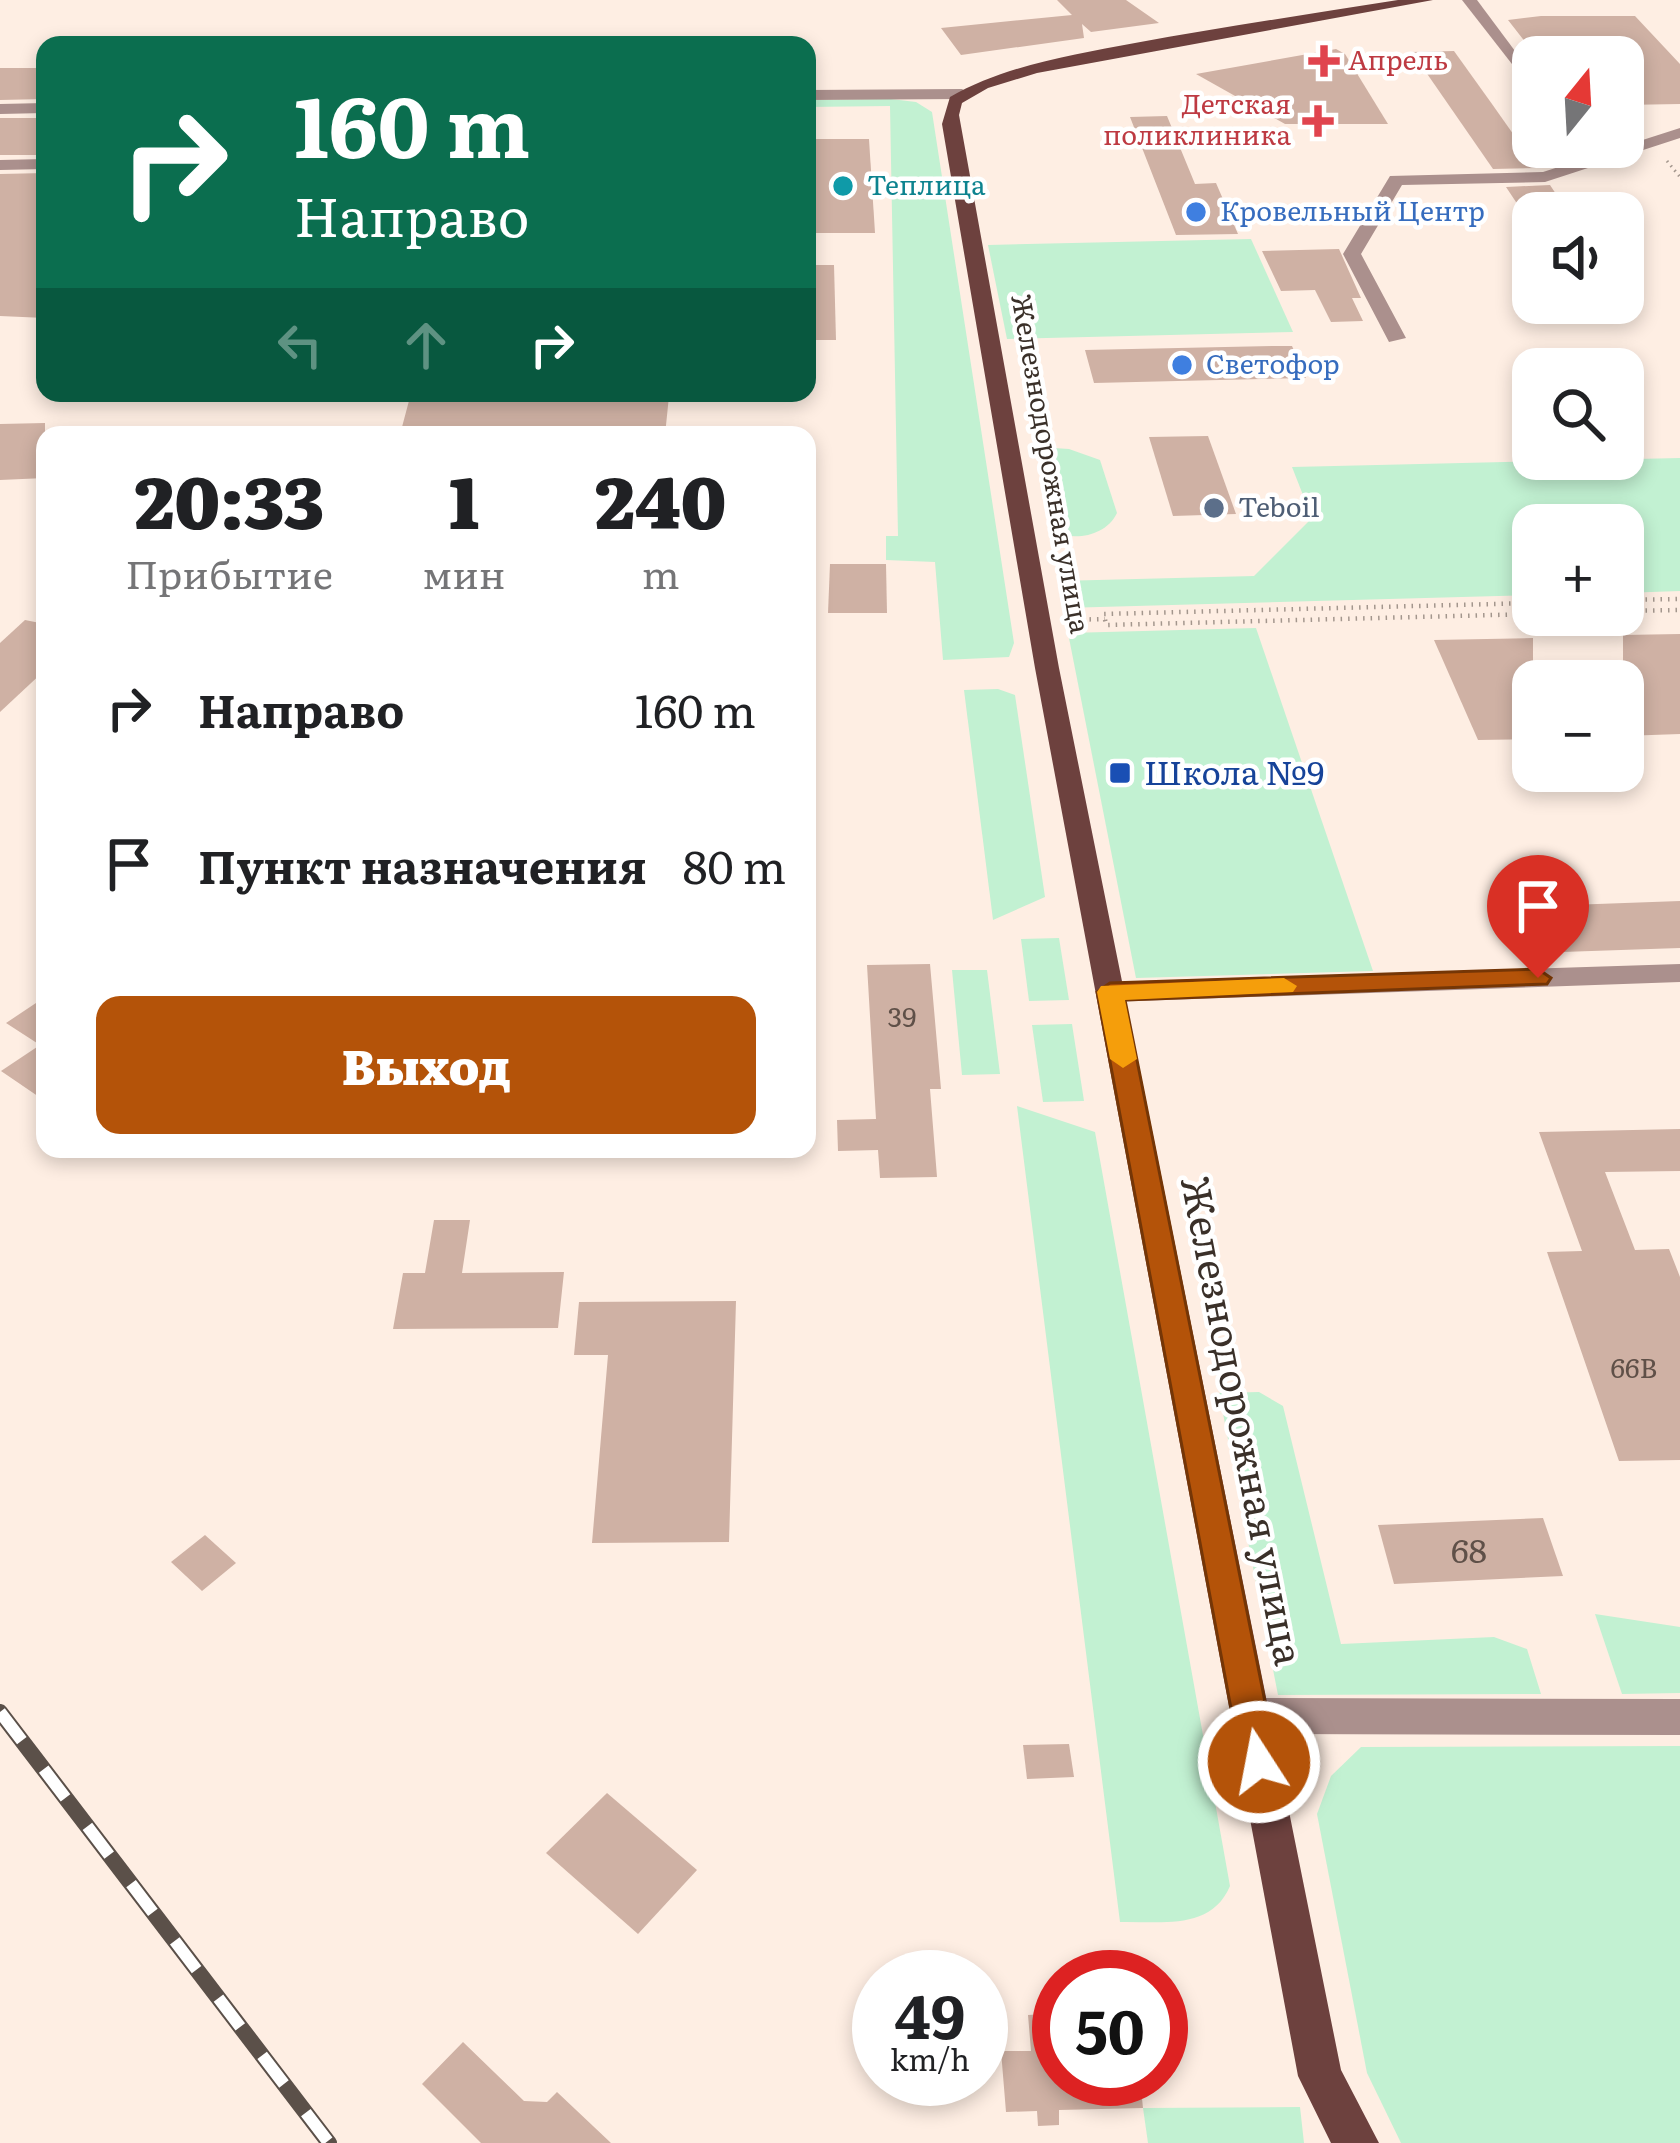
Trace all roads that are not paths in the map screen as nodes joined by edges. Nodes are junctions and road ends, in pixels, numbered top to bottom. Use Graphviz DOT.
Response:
graph roads {
  1 [pos="1426,0"];
  2 [pos="1468,0"];
  3 [pos="1512,58"];
  4 [pos="962,94"];
  5 [pos="816,95"];
  6 [pos="36,108"];
  7 [pos="0,109"];
  8 [pos="1680,133"];
  9 [pos="1644,146"];
  10 [pos="36,164"];
  11 [pos="0,165"];
  12 [pos="1560,168"];
  13 [pos="1396,338"];
  14 [pos="1680,973"];
  15 [pos="1110,992"];
  16 [pos="1250,1716"];
  17 [pos="1680,1718"];
  18 [pos="1320,2076"];
  19 [pos="1330,2143"];
  20 [pos="1356,2143"];
  1 -- 4 [label="main road"];
  2 -- 3 [label="street"];
  4 -- 5 [label="street"];
  4 -- 15 [label="main road, Железнодорожная улица"];
  6 -- 7 [label="street"];
  8 -- 9 [label="street"];
  10 -- 11 [label="street"];
  12 -- 13 [label="street"];
  14 -- 15 [label="street"];
  15 -- 16 [label="main road, Железнодорожная улица"];
  16 -- 17 [label="street"];
  16 -- 18 [label="main road, Железнодорожная улица"];
  18 -- 19 [label="main road"];
  18 -- 20 [label="main road, Железнодорожная улица"];
}
